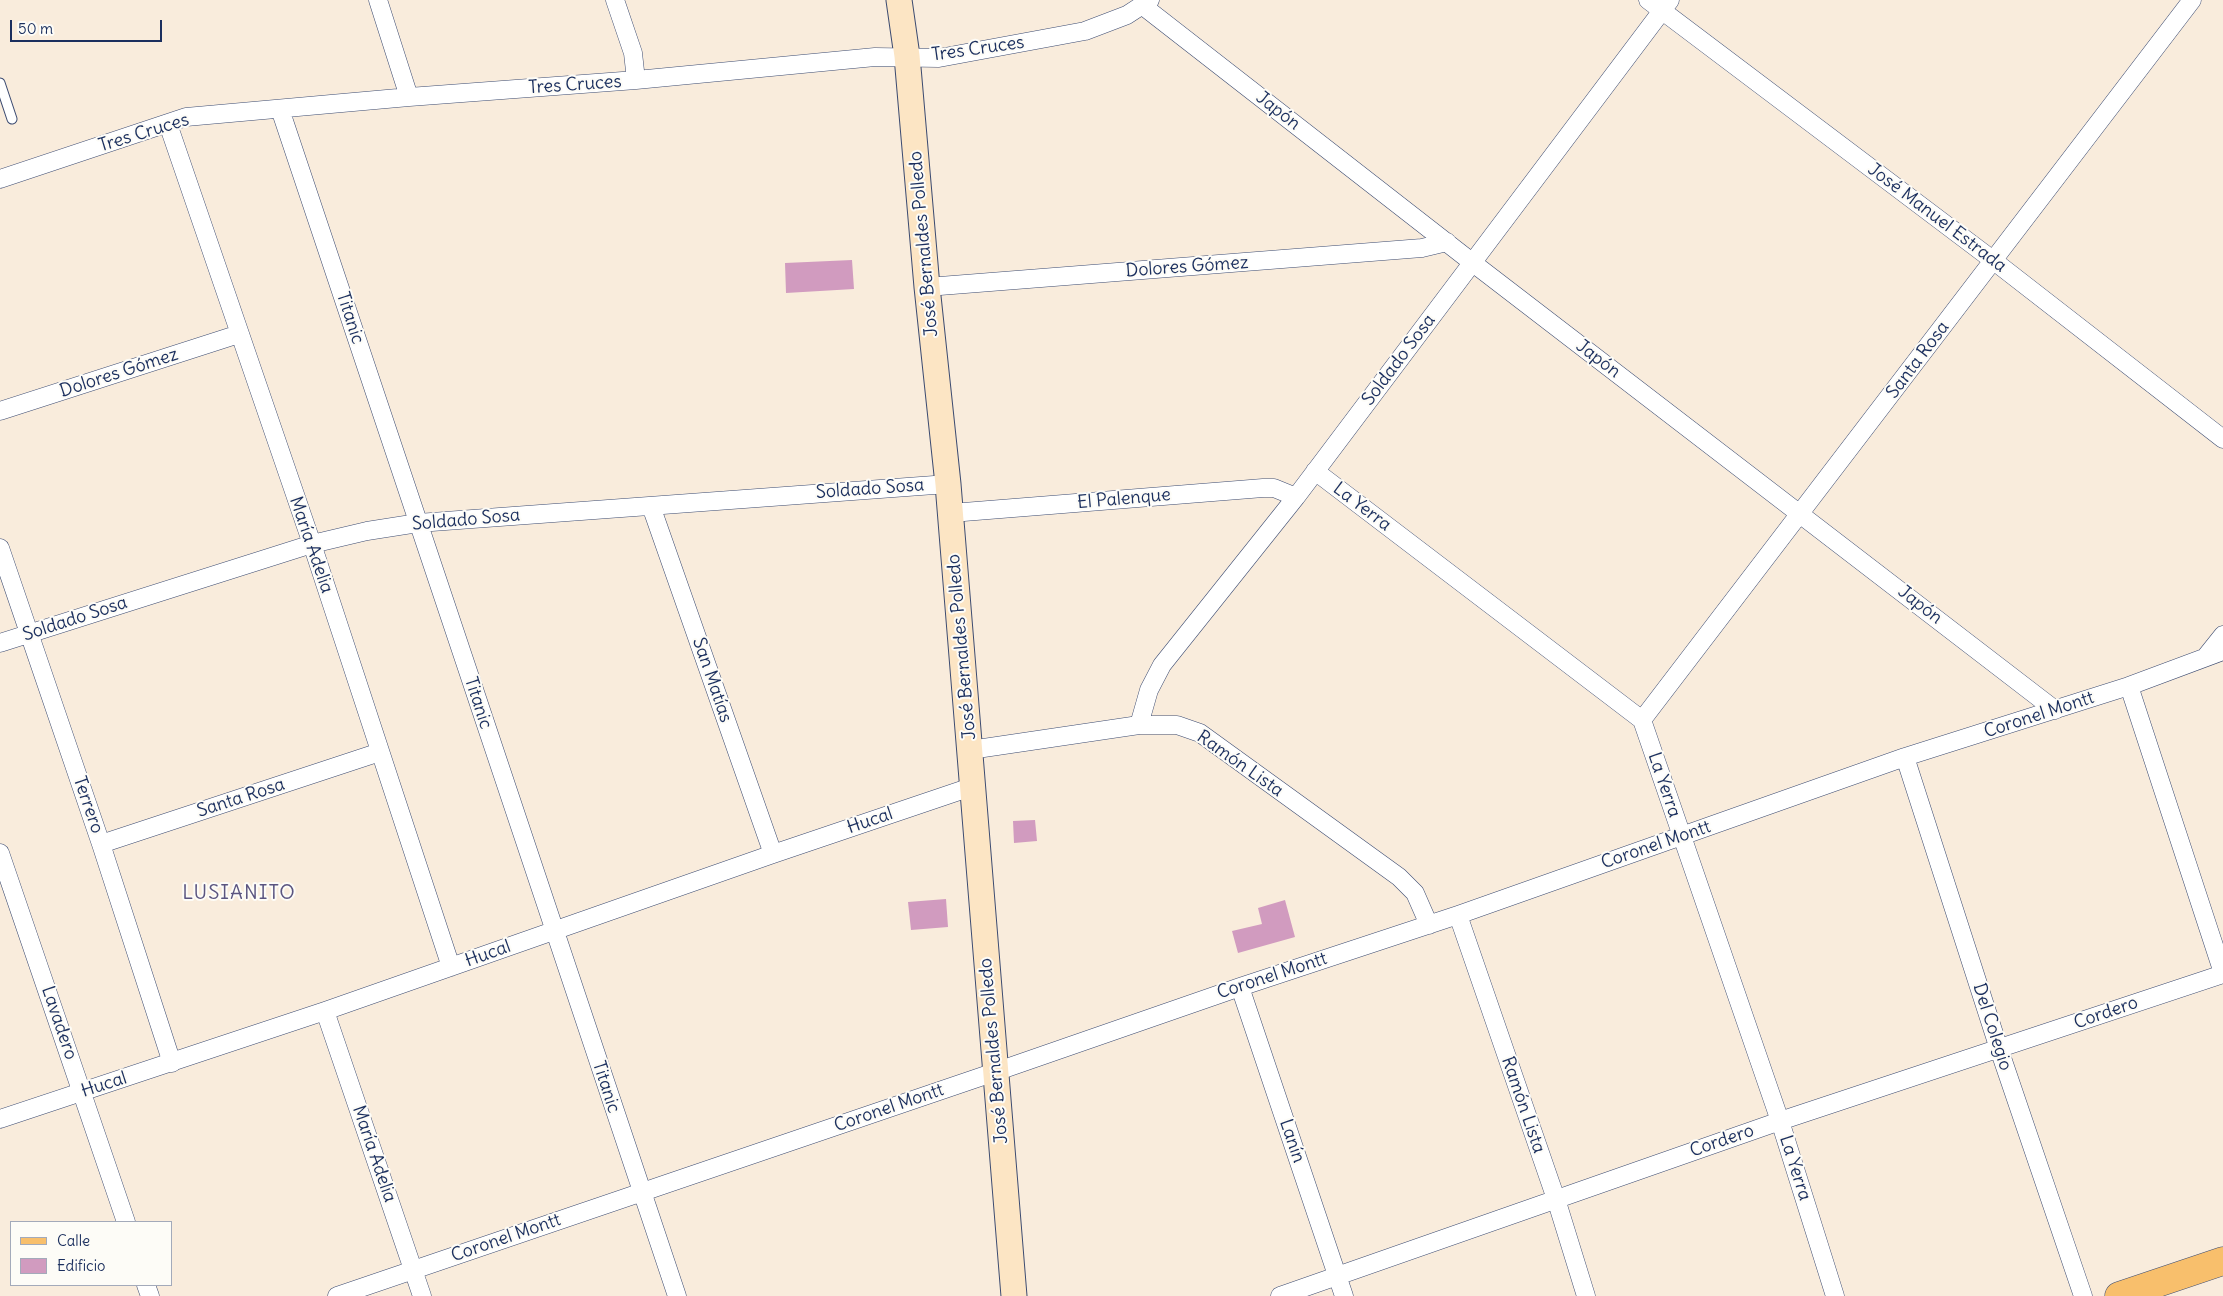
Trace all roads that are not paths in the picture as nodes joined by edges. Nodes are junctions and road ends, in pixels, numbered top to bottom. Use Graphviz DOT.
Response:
graph roads {
  1 [pos="378,0"];
  2 [pos="615,0"];
  3 [pos="899,0"];
  4 [pos="2192,0"];
  5 [pos="1146,3"];
  6 [pos="1660,3"];
  7 [pos="907,56"];
  8 [pos="636,80"];
  9 [pos="0,83"];
  10 [pos="409,97"];
  11 [pos="280,109"];
  12 [pos="12,119"];
  13 [pos="168,124"];
  14 [pos="0,179"];
  15 [pos="1447,242"];
  16 [pos="1994,261"];
  17 [pos="1473,263"];
  18 [pos="927,287"];
  19 [pos="239,334"];
  20 [pos="0,411"];
  21 [pos="2223,439"];
  22 [pos="1315,471"];
  23 [pos="948,484"];
  24 [pos="1296,497"];
  25 [pos="651,506"];
  26 [pos="950,513"];
  27 [pos="1801,514"];
  28 [pos="418,523"];
  29 [pos="312,544"];
  30 [pos="0,548"];
  31 [pos="29,634"];
  32 [pos="2223,635"];
  33 [pos="0,643"];
  34 [pos="2215,653"];
  35 [pos="2129,686"];
  36 [pos="2055,710"];
  37 [pos="1642,720"];
  38 [pos="1139,725"];
  39 [pos="970,750"];
  40 [pos="380,752"];
  41 [pos="1905,757"];
  42 [pos="974,786"];
  43 [pos="1682,836"];
  44 [pos="102,844"];
  45 [pos="0,853"];
  46 [pos="773,854"];
  47 [pos="1458,915"];
  48 [pos="1429,925"];
  49 [pos="554,930"];
  50 [pos="451,967"];
  51 [pos="2223,973"];
  52 [pos="1240,987"];
  53 [pos="325,1011"];
  54 [pos="1999,1049"];
  55 [pos="172,1063"];
  56 [pos="995,1072"];
  57 [pos="83,1092"];
  58 [pos="0,1119"];
  59 [pos="1780,1120"];
  60 [pos="641,1191"];
  61 [pos="1556,1199"];
  62 [pos="126,1221"];
  63 [pos="2223,1261"];
  64 [pos="413,1270"];
  65 [pos="1338,1276"];
  66 [pos="337,1296"];
  67 [pos="422,1296"];
  68 [pos="677,1296"];
  69 [pos="1014,1296"];
  70 [pos="1280,1296"];
  71 [pos="1344,1296"];
  72 [pos="1586,1296"];
  73 [pos="1836,1296"];
  74 [pos="2083,1296"];
  75 [pos="2119,1296"];
  1 -- 10 [label="street"];
  2 -- 8 [label="street"];
  3 -- 7 [label="main road, José Bernaldes Polledo"];
  4 -- 16 [label="street, Santa Rosa"];
  5 -- 7 [label="street, Tres Cruces"];
  5 -- 15 [label="street, Japón"];
  6 -- 16 [label="street, José Manuel Estrada"];
  6 -- 17 [label="street, Soldado Sosa"];
  7 -- 8 [label="street, Tres Cruces"];
  7 -- 18 [label="main road, José Bernaldes Polledo"];
  8 -- 10 [label="street, Tres Cruces"];
  9 -- 12 [label="lane"];
  10 -- 11 [label="street, Tres Cruces"];
  11 -- 13 [label="street, Tres Cruces"];
  11 -- 28 [label="street, Titanic"];
  13 -- 14 [label="street, Tres Cruces"];
  13 -- 19 [label="street, María Adelia"];
  15 -- 17 [label="street, Japón"];
  15 -- 18 [label="street, Dolores Gómez"];
  16 -- 21 [label="street, José Manuel Estrada"];
  16 -- 27 [label="street, Santa Rosa"];
  17 -- 22 [label="street, Soldado Sosa"];
  17 -- 27 [label="street, Japón"];
  18 -- 23 [label="main road, José Bernaldes Polledo"];
  19 -- 20 [label="street, Dolores Gómez"];
  19 -- 29 [label="street, María Adelia"];
  22 -- 24 [label="street, Soldado Sosa"];
  22 -- 37 [label="street, La Yerra"];
  23 -- 25 [label="street, Soldado Sosa"];
  23 -- 26 [label="main road, José Bernaldes Polledo"];
  24 -- 26 [label="street, El Palenque"];
  24 -- 38 [label="street, Soldado Sosa"];
  25 -- 28 [label="street, Soldado Sosa"];
  25 -- 46 [label="street, San Matías"];
  26 -- 39 [label="main road, José Bernaldes Polledo"];
  27 -- 36 [label="street, Japón"];
  27 -- 37 [label="street, Santa Rosa"];
  28 -- 29 [label="street, Soldado Sosa"];
  28 -- 49 [label="street, Titanic"];
  29 -- 31 [label="street, Soldado Sosa"];
  29 -- 40 [label="street, María Adelia"];
  30 -- 31 [label="street, Terrero"];
  31 -- 33 [label="street, Soldado Sosa"];
  31 -- 44 [label="street, Terrero"];
  32 -- 34 [label="street, Coronel Montt"];
  34 -- 35 [label="street, Coronel Montt"];
  35 -- 36 [label="street, Coronel Montt"];
  35 -- 51 [label="street"];
  36 -- 41 [label="street, Coronel Montt"];
  37 -- 43 [label="street, La Yerra"];
  38 -- 39 [label="street, Ramón Lista"];
  38 -- 48 [label="street, Ramón Lista"];
  39 -- 42 [label="main road, José Bernaldes Polledo"];
  40 -- 44 [label="street, Santa Rosa"];
  40 -- 50 [label="street, María Adelia"];
  41 -- 43 [label="street, Coronel Montt"];
  41 -- 54 [label="street, Del Colegio"];
  42 -- 46 [label="street, Hucal"];
  42 -- 56 [label="main road, José Bernaldes Polledo"];
  43 -- 47 [label="street, Coronel Montt"];
  43 -- 59 [label="street, La Yerra"];
  44 -- 55 [label="street, Terrero"];
  45 -- 57 [label="street, Lavadero"];
  46 -- 49 [label="street, Hucal"];
  47 -- 48 [label="street, Coronel Montt"];
  47 -- 61 [label="street, Ramón Lista"];
  48 -- 52 [label="street, Coronel Montt"];
  49 -- 50 [label="street, Hucal"];
  49 -- 60 [label="street, Titanic"];
  50 -- 53 [label="street, Hucal"];
  51 -- 54 [label="street, Cordero"];
  52 -- 56 [label="street, Coronel Montt"];
  52 -- 65 [label="street, Lanín"];
  53 -- 55 [label="street, Hucal"];
  53 -- 64 [label="street, María Adelia"];
  54 -- 59 [label="street, Cordero"];
  54 -- 74 [label="street, Del Colegio"];
  55 -- 57 [label="street, Hucal"];
  56 -- 60 [label="street, Coronel Montt"];
  56 -- 69 [label="main road, José Bernaldes Polledo"];
  57 -- 58 [label="street, Hucal"];
  57 -- 62 [label="street, Lavadero"];
  59 -- 61 [label="street, Cordero"];
  59 -- 73 [label="street, La Yerra"];
  60 -- 64 [label="street, Coronel Montt"];
  60 -- 68 [label="street, Titanic"];
  61 -- 65 [label="street, Cordero"];
  61 -- 72 [label="street, Ramón Lista"];
  63 -- 75 [label="main road"];
  64 -- 66 [label="street, Coronel Montt"];
  64 -- 67 [label="street, María Adelia"];
  65 -- 70 [label="street, Cordero"];
  65 -- 71 [label="street, Lanín"];
}
